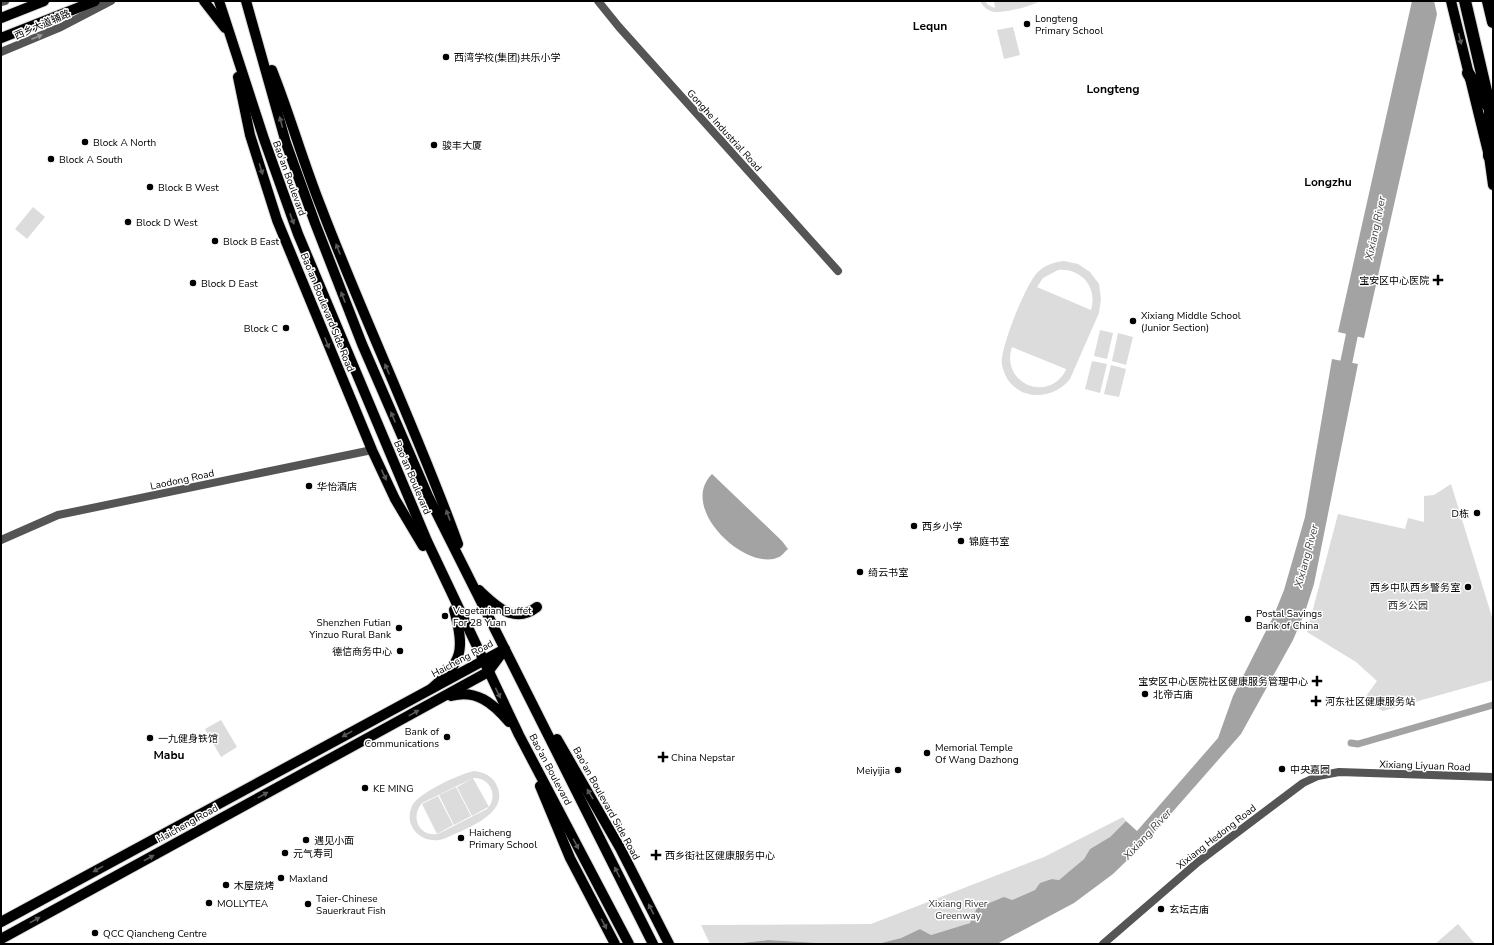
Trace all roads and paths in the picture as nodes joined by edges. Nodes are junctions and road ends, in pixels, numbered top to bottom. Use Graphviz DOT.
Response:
graph roads {
  1 [pos="5,1"];
  2 [pos="44,1"];
  3 [pos="95,1"];
  4 [pos="111,1"];
  5 [pos="204,1"];
  6 [pos="219,1"];
  7 [pos="246,1"];
  8 [pos="254,1"];
  9 [pos="598,1"];
  10 [pos="1451,1"];
  11 [pos="1465,1"];
  12 [pos="1488,1"];
  13 [pos="1,2"];
  14 [pos="1,18"];
  15 [pos="1493,22"];
  16 [pos="255,29"];
  17 [pos="230,36"];
  18 [pos="1,38"];
  19 [pos="1,52"];
  20 [pos="1468,73"];
  21 [pos="1490,109"];
  22 [pos="1493,121"];
  23 [pos="1489,156"];
  24 [pos="1493,185"];
  25 [pos="838,271"];
  26 [pos="372,450"];
  27 [pos="1,540"];
  28 [pos="446,582"];
  29 [pos="472,582"];
  30 [pos="537,607"];
  31 [pos="505,649"];
  32 [pos="482,660"];
  33 [pos="488,672"];
  34 [pos="519,678"];
  35 [pos="432,688"];
  36 [pos="440,699"];
  37 [pos="519,735"];
  38 [pos="1356,773"];
  39 [pos="1493,777"];
  40 [pos="2,922"];
  41 [pos="3,939"];
  42 [pos="614,944"];
  43 [pos="629,944"];
  44 [pos="653,944"];
  45 [pos="669,944"];
  46 [pos="1103,944"];
  1 -- 13 [label="street"];
  2 -- 14 [label="main road"];
  3 -- 18 [label="main road"];
  19 -- 4 [label="street, 西乡大道辅路, one-way"];
  5 -- 17 [label="main road"];
  6 -- 17 [label="main road, Bao'an Boulevard"];
  7 -- 16 [label="main road"];
  8 -- 16 [label="main road"];
  9 -- 25 [label="street, Gonghe Industrial Road"];
  10 -- 20 [label="main road, one-way"];
  11 -- 21 [label="highway"];
  12 -- 15 [label="highway"];
  29 -- 16 [label="main road, one-way"];
  17 -- 26 [label="main road, Bao'an Boulevard Side Road, one-way"];
  17 -- 28 [label="main road, Bao'an Boulevard, one-way"];
  20 -- 21 [label="highway"];
  20 -- 23 [label="main road"];
  21 -- 22 [label="highway"];
  21 -- 23 [label="highway"];
  23 -- 24 [label="main road"];
  26 -- 27 [label="street, Laodong Road"];
  26 -- 28 [label="main road, Bao'an Boulevard Side Road, one-way"];
  28 -- 32 [label="main road, Bao'an Boulevard"];
  28 -- 35 [label="main road"];
  29 -- 30 [label="main road"];
  29 -- 31 [label="main road, Bao'an Boulevard"];
  31 -- 32 [label="main road, Haicheng Road"];
  31 -- 33 [label="main road, Haicheng Road"];
  31 -- 34 [label="main road, Bao'an Boulevard"];
  32 -- 33 [label="main road, Bao'an Boulevard"];
  32 -- 35 [label="main road, Haicheng Road"];
  33 -- 36 [label="main road, Haicheng Road"];
  33 -- 37 [label="main road, Bao'an Boulevard, one-way"];
  44 -- 34 [label="main road, Bao'an Boulevard, one-way"];
  45 -- 34 [label="main road, Bao'an Boulevard Side Road, one-way"];
  35 -- 40 [label="main road, Haicheng Road, one-way"];
  36 -- 37 [label="main road"];
  41 -- 36 [label="main road, Haicheng Road, one-way"];
  37 -- 42 [label="main road, one-way"];
  37 -- 43 [label="main road, Bao'an Boulevard, one-way"];
  38 -- 39 [label="street, Xixiang Liyuan Road"];
  38 -- 46 [label="street, Xixiang Hedong Road"];
}
